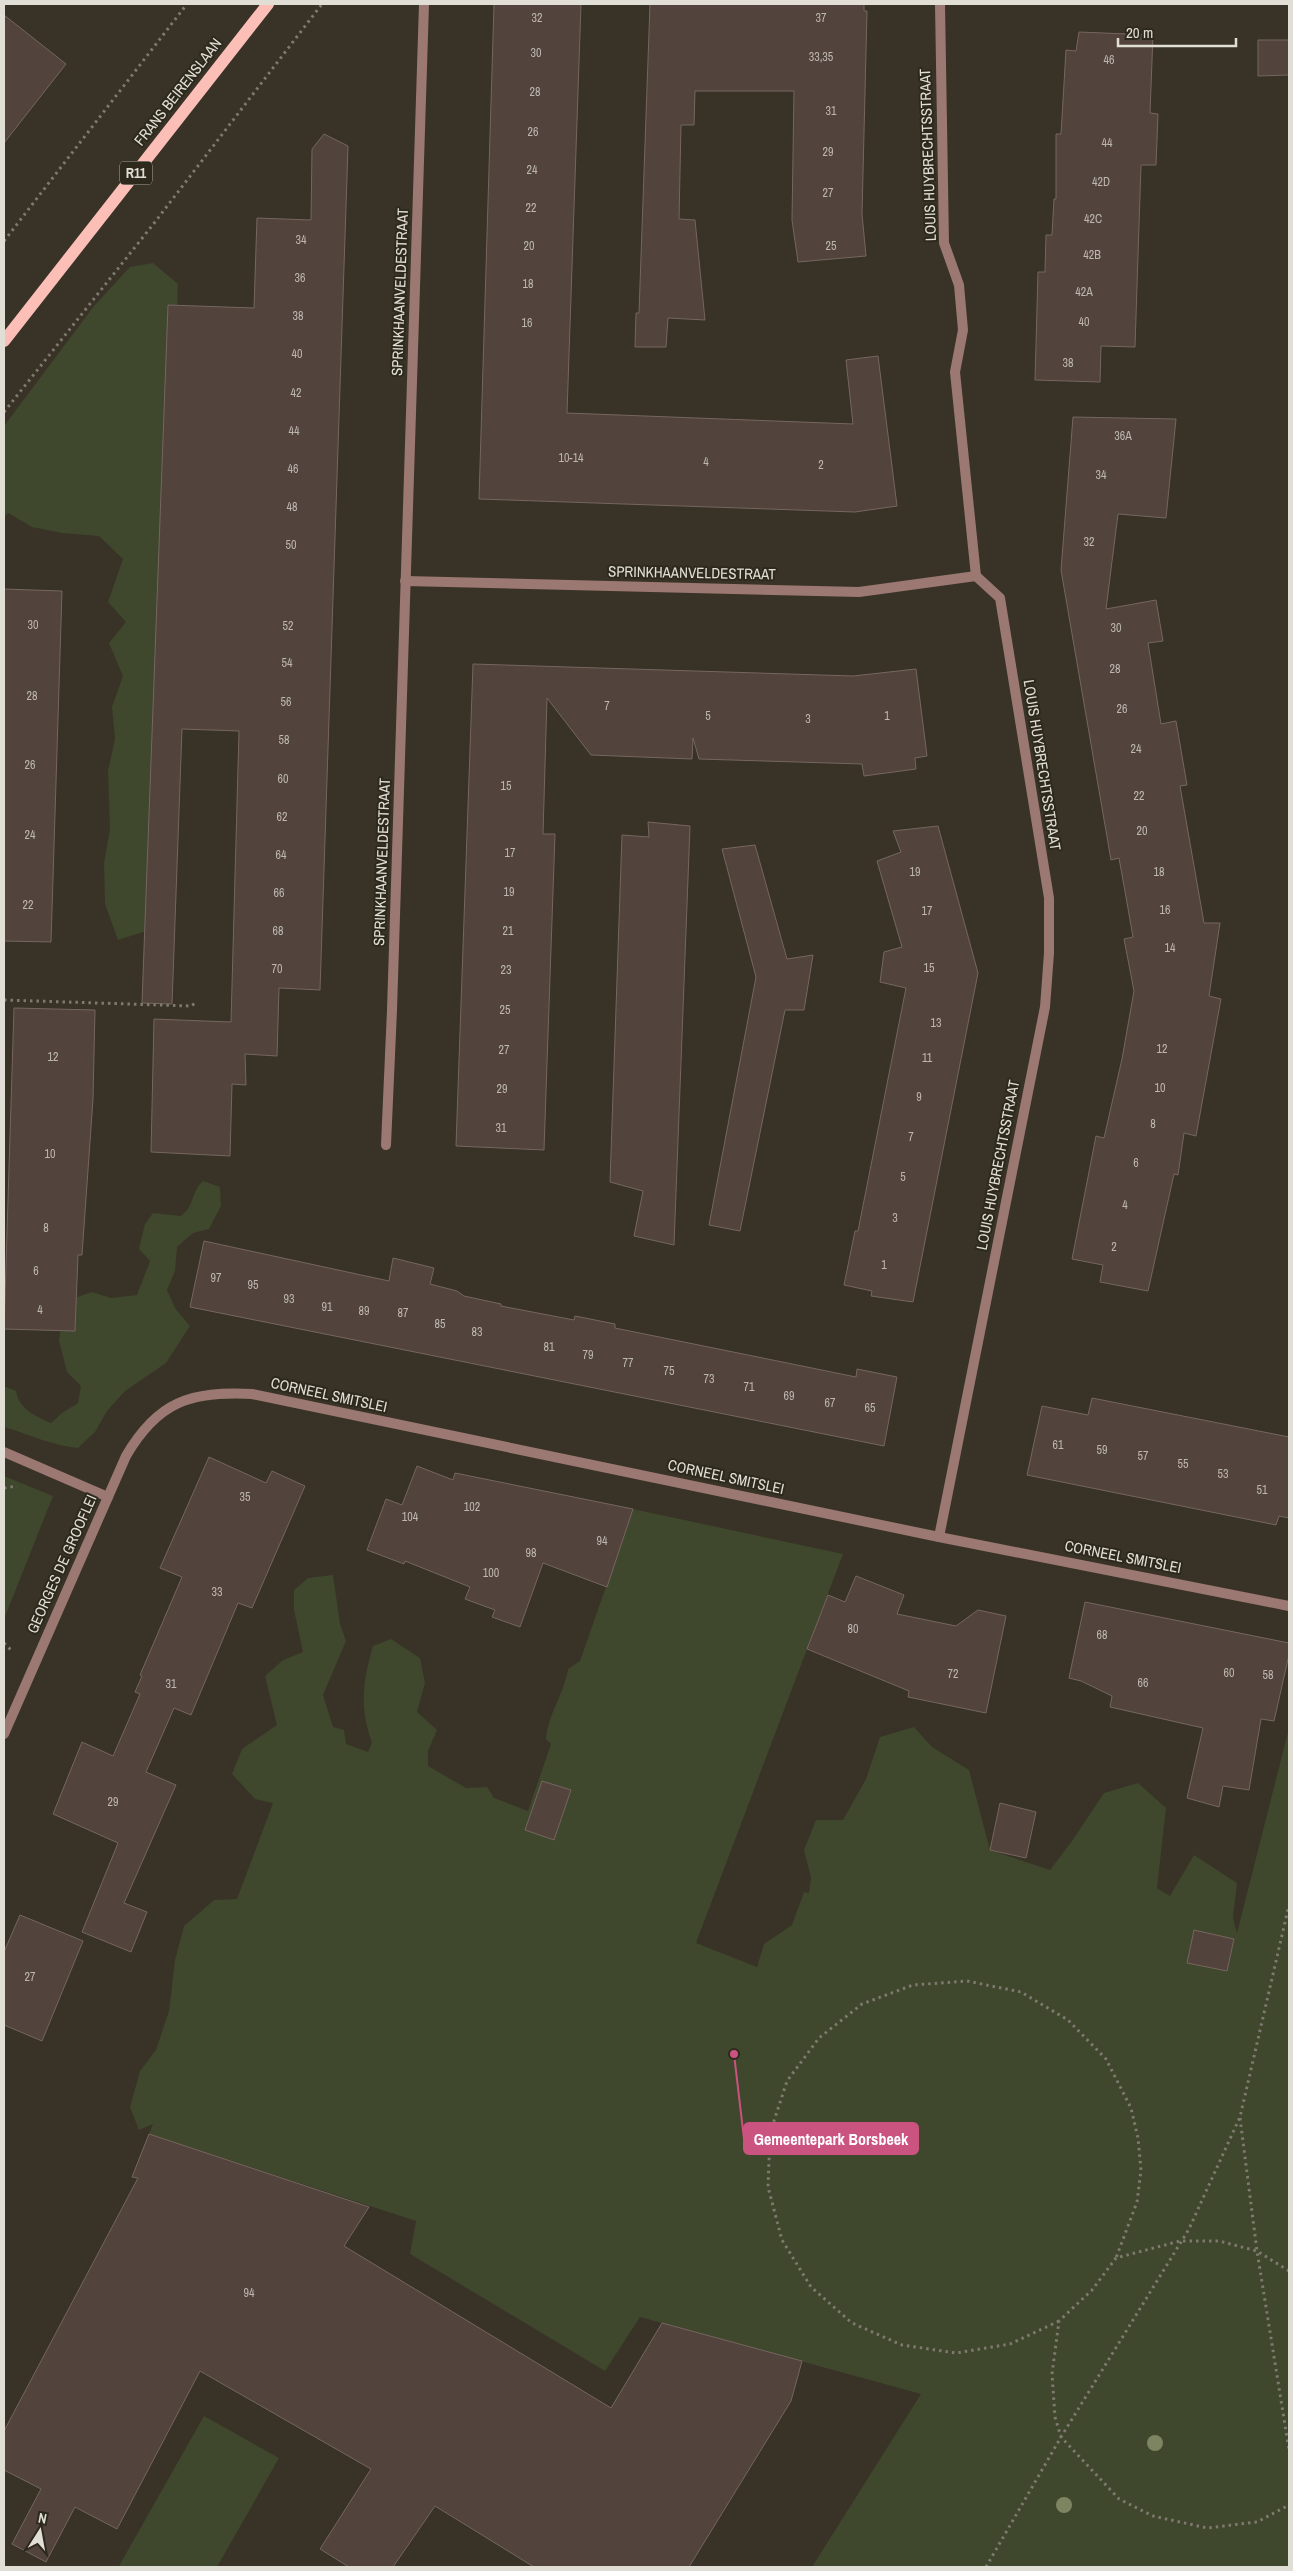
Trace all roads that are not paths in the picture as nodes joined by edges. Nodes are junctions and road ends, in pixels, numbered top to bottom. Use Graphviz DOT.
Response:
graph roads {
  1 [pos="268,4"];
  2 [pos="424,4"];
  3 [pos="940,4"];
  4 [pos="4,341"];
  5 [pos="976,576"];
  6 [pos="405,581"];
  7 [pos="386,1145"];
  8 [pos="160,1414"];
  9 [pos="4,1452"];
  10 [pos="108,1497"];
  11 [pos="939,1536"];
  12 [pos="1289,1606"];
  13 [pos="4,1734"];
  1 -- 4 [label="main road, FRANS BEIRENSLAAN / R11"];
  2 -- 6 [label="street, SPRINKHAANVELDESTRAAT"];
  3 -- 5 [label="street, LOUIS HUYBRECHTSSTRAAT"];
  5 -- 6 [label="street, SPRINKHAANVELDESTRAAT"];
  5 -- 11 [label="street, LOUIS HUYBRECHTSSTRAAT"];
  6 -- 7 [label="street, SPRINKHAANVELDESTRAAT"];
  8 -- 10 [label="street, GEORGES DE GROOFLEI"];
  8 -- 11 [label="street, CORNEEL SMITSLEI"];
  9 -- 10 [label="street"];
  10 -- 13 [label="street, GEORGES DE GROOFLEI"];
  11 -- 12 [label="street, CORNEEL SMITSLEI"];
}
